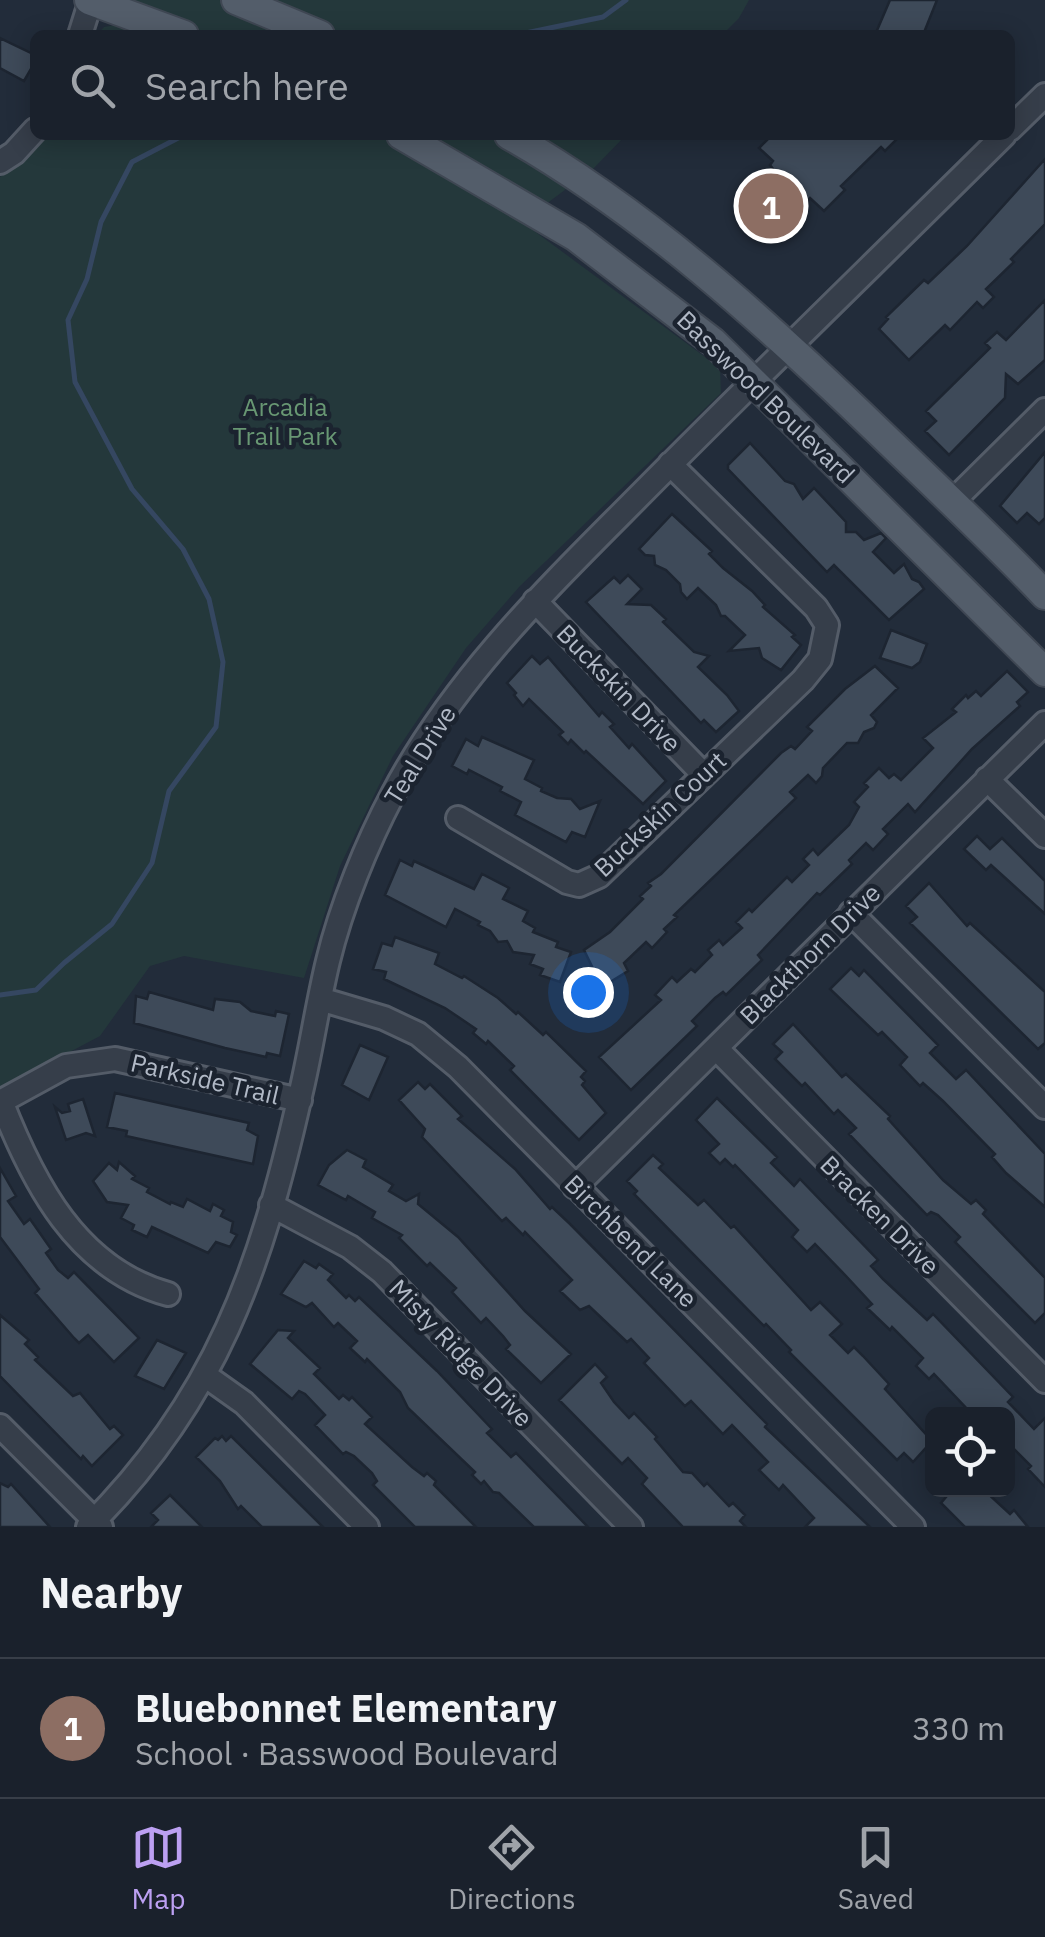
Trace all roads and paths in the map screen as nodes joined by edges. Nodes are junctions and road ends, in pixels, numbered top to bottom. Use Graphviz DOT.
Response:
graph roads {
  1 [pos="90,0"];
  2 [pos="236,0"];
  3 [pos="81,30"];
  4 [pos="171,30"];
  5 [pos="307,30"];
  6 [pos="1045,94"];
  7 [pos="1015,124"];
  8 [pos="30,135"];
  9 [pos="410,140"];
  10 [pos="518,140"];
  11 [pos="999,140"];
  12 [pos="0,162"];
  13 [pos="788,346"];
  14 [pos="754,380"];
  15 [pos="1045,410"];
  16 [pos="670,464"];
  17 [pos="952,502"];
  18 [pos="1045,595"];
  19 [pos="535,601"];
  20 [pos="1045,672"];
  21 [pos="1045,723"];
  22 [pos="704,775"];
  23 [pos="986,779"];
  24 [pos="458,818"];
  25 [pos="1045,836"];
  26 [pos="850,912"];
  27 [pos="320,999"];
  28 [pos="716,1048"];
  29 [pos="300,1100"];
  30 [pos="0,1101"];
  31 [pos="1045,1107"];
  32 [pos="575,1186"];
  33 [pos="271,1205"];
  34 [pos="168,1294"];
  35 [pos="206,1376"];
  36 [pos="1045,1381"];
  37 [pos="0,1426"];
  38 [pos="94,1525"];
  39 [pos="366,1527"];
  40 [pos="631,1527"];
  41 [pos="913,1527"];
  1 -- 3 [label="street"];
  1 -- 4 [label="main road"];
  2 -- 5 [label="main road"];
  6 -- 7 [label="street"];
  8 -- 12 [label="street"];
  9 -- 14 [label="main road, Basswood Boulevard"];
  10 -- 13 [label="main road, Basswood Boulevard"];
  11 -- 13 [label="street, Teal Drive"];
  13 -- 14 [label="street, Teal Drive"];
  13 -- 17 [label="main road, Basswood Boulevard"];
  14 -- 16 [label="street, Teal Drive"];
  14 -- 20 [label="main road, Basswood Boulevard"];
  15 -- 17 [label="street"];
  16 -- 19 [label="street, Teal Drive"];
  16 -- 22 [label="street, Buckskin Court"];
  17 -- 18 [label="main road, Basswood Boulevard"];
  19 -- 22 [label="street, Buckskin Drive"];
  19 -- 27 [label="street, Teal Drive"];
  21 -- 23 [label="street, Blackthorn Drive"];
  22 -- 24 [label="street, Buckskin Court"];
  23 -- 25 [label="street"];
  23 -- 26 [label="street, Blackthorn Drive"];
  26 -- 28 [label="street, Blackthorn Drive"];
  26 -- 31 [label="street"];
  27 -- 29 [label="street, Teal Drive"];
  27 -- 32 [label="street, Birchbend Lane"];
  28 -- 32 [label="street, Blackthorn Drive"];
  28 -- 36 [label="street, Bracken Drive"];
  29 -- 30 [label="street, Parkside Trail"];
  29 -- 33 [label="street, Teal Drive"];
  30 -- 34 [label="street"];
  32 -- 41 [label="street, Birchbend Lane"];
  33 -- 35 [label="street, Teal Drive"];
  33 -- 40 [label="street, Misty Ridge Drive"];
  35 -- 38 [label="street, Teal Drive"];
  35 -- 39 [label="street"];
  37 -- 38 [label="street"];
}
